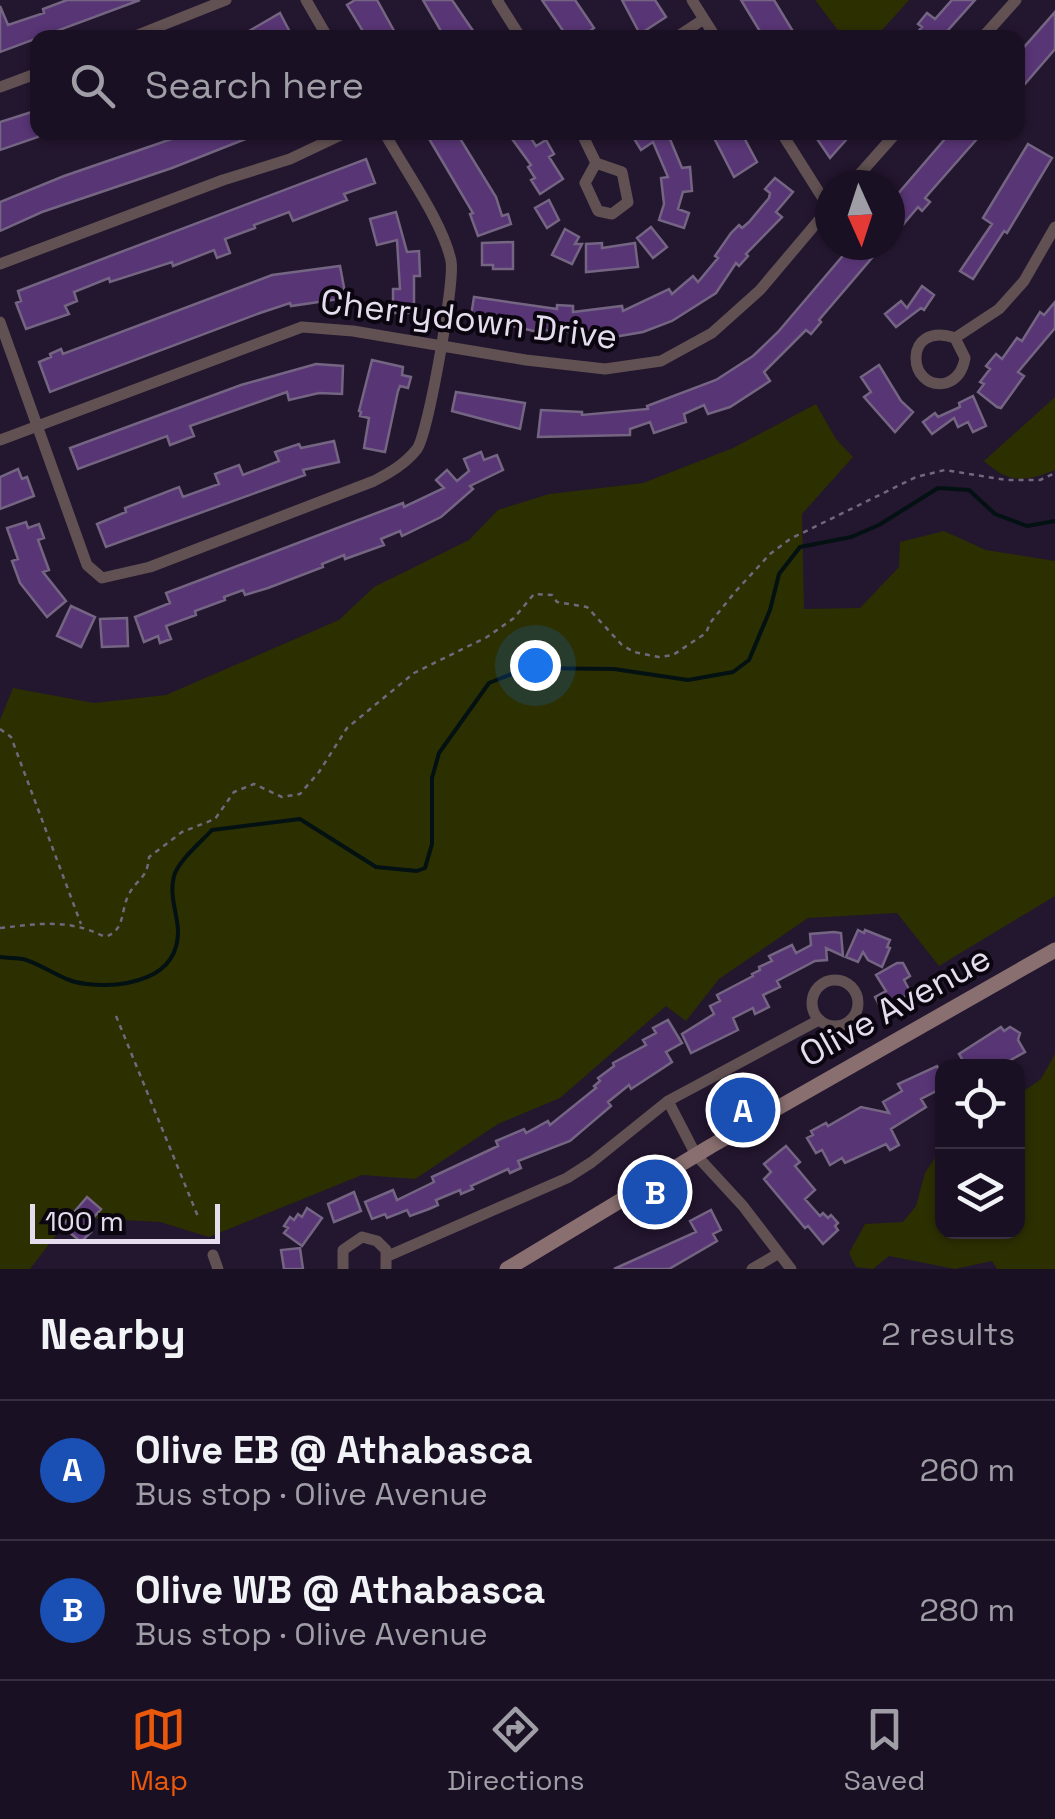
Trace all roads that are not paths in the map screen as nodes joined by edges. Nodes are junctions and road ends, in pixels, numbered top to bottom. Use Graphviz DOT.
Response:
graph roads {
  1 [pos="226,0"];
  2 [pos="306,0"];
  3 [pos="497,0"];
  4 [pos="692,0"];
  5 [pos="1016,0"];
  6 [pos="704,20"];
  7 [pos="150,30"];
  8 [pos="323,30"];
  9 [pos="517,30"];
  10 [pos="688,30"];
  11 [pos="711,30"];
  12 [pos="989,30"];
  13 [pos="30,76"];
  14 [pos="0,87"];
  15 [pos="330,140"];
  16 [pos="389,140"];
  17 [pos="585,140"];
  18 [pos="785,140"];
  19 [pos="890,140"];
  20 [pos="596,162"];
  21 [pos="863,170"];
  22 [pos="815,185"];
  23 [pos="815,225"];
  24 [pos="1055,227"];
  25 [pos="0,264"];
  26 [pos="0,322"];
  27 [pos="955,338"];
  28 [pos="441,346"];
  29 [pos="35,426"];
  30 [pos="0,440"];
  31 [pos="1055,950"];
  32 [pos="819,1020"];
  33 [pos="668,1100"];
  34 [pos="696,1154"];
  35 [pos="779,1253"];
  36 [pos="213,1255"];
  37 [pos="387,1262"];
  38 [pos="218,1269"];
  39 [pos="343,1269"];
  40 [pos="507,1269"];
  41 [pos="752,1269"];
  42 [pos="791,1269"];
  1 -- 7 [label="street"];
  2 -- 8 [label="street"];
  3 -- 9 [label="street"];
  4 -- 6 [label="street"];
  5 -- 12 [label="street"];
  6 -- 10 [label="street"];
  6 -- 11 [label="street"];
  13 -- 14 [label="street"];
  15 -- 25 [label="street"];
  16 -- 28 [label="street"];
  17 -- 20 [label="street"];
  18 -- 22 [label="street"];
  19 -- 21 [label="street"];
  20 -- 20 [label="street"];
  23 -- 28 [label="street, Cherrydown Drive"];
  24 -- 27 [label="street"];
  26 -- 29 [label="street"];
  27 -- 27 [label="street"];
  28 -- 29 [label="street, Cherrydown Drive"];
  28 -- 29 [label="street"];
  29 -- 30 [label="street, Cherrydown Drive"];
  31 -- 34 [label="main road, Olive Avenue"];
  32 -- 32 [label="street"];
  32 -- 33 [label="street"];
  33 -- 34 [label="street"];
  33 -- 37 [label="street"];
  34 -- 35 [label="street"];
  34 -- 40 [label="main road, Olive Avenue"];
  35 -- 41 [label="street"];
  35 -- 42 [label="street"];
  36 -- 38 [label="street"];
  37 -- 39 [label="street"];
}
